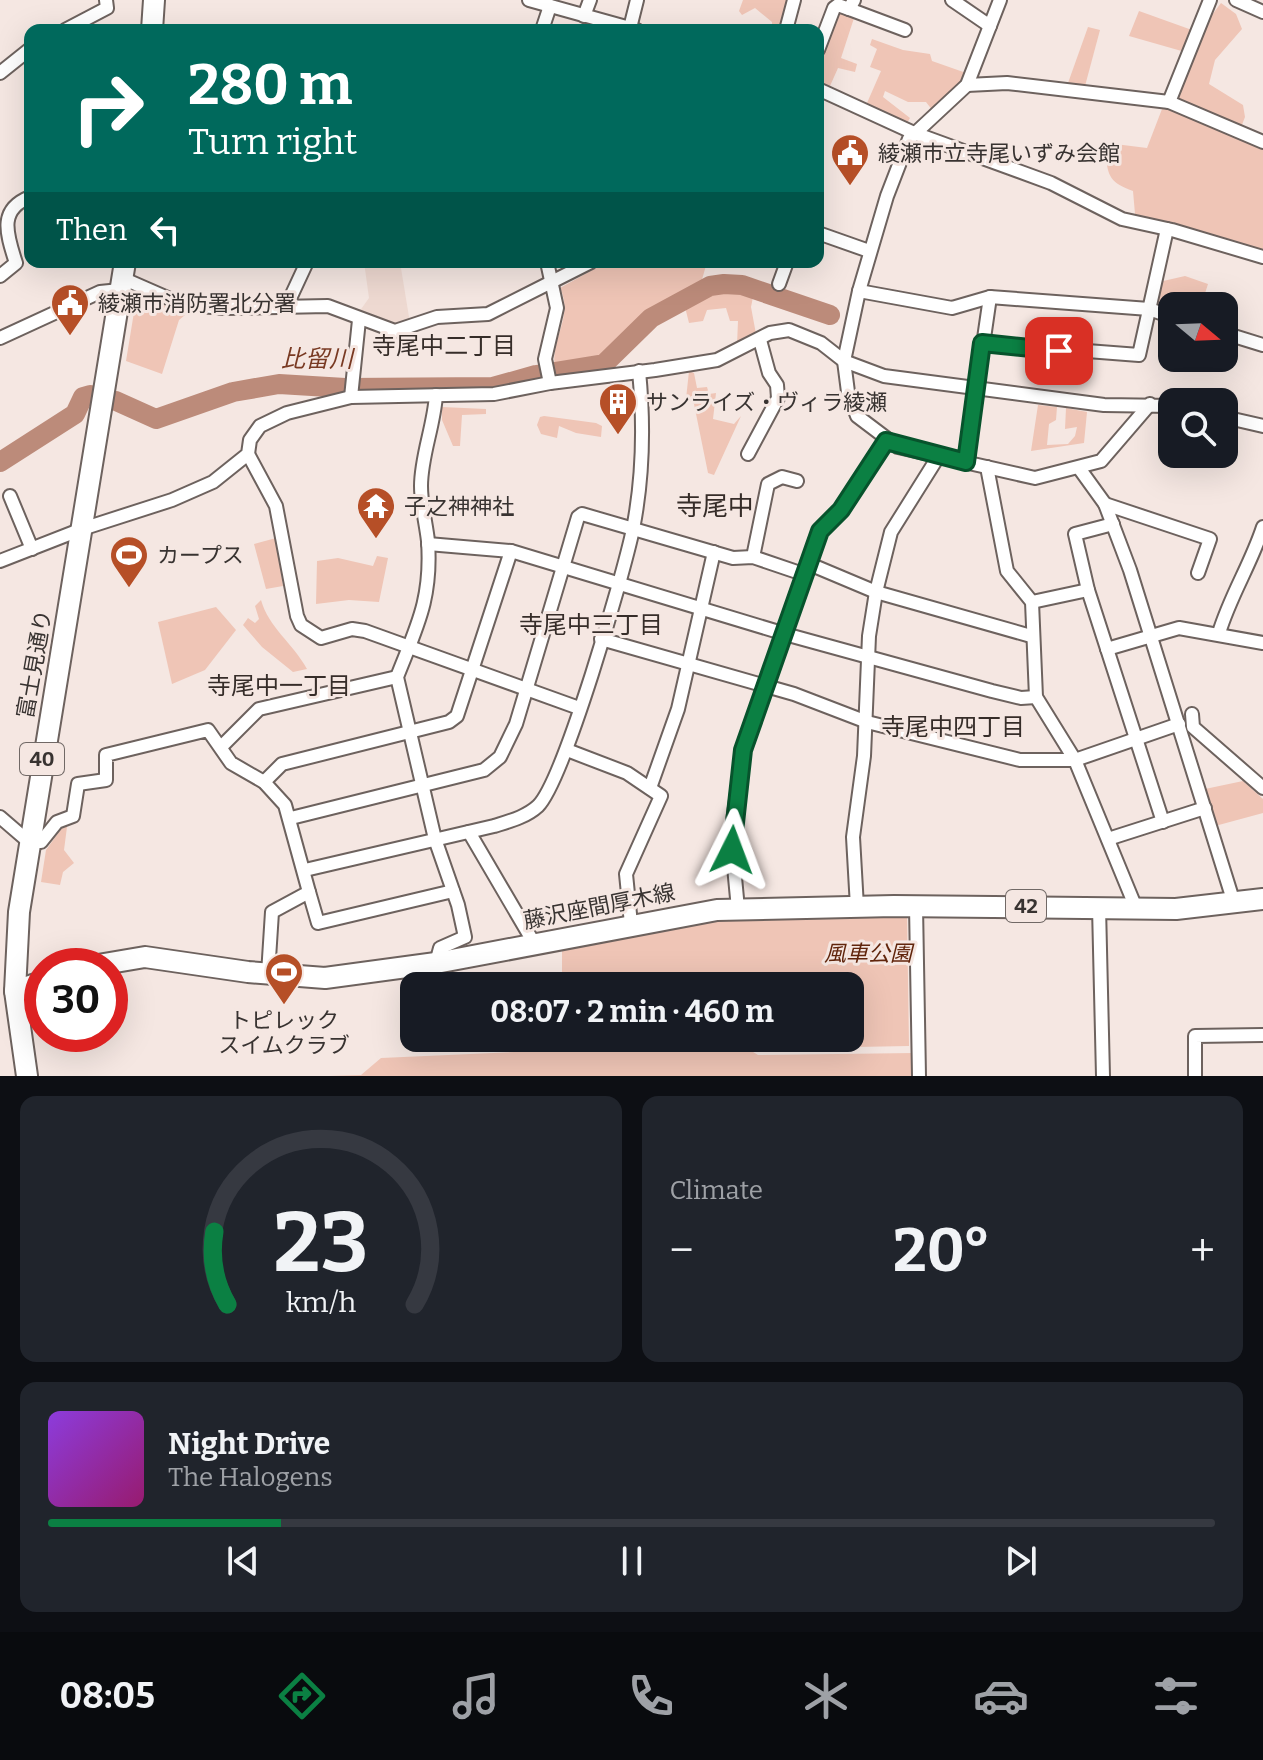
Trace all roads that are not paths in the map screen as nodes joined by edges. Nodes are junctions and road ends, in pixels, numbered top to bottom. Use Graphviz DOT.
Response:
graph roads {
  1 [pos="106,0"];
  2 [pos="154,0"];
  3 [pos="529,0"];
  4 [pos="590,0"];
  5 [pos="637,0"];
  6 [pos="794,0"];
  7 [pos="952,0"];
  8 [pos="1000,0"];
  9 [pos="1210,0"];
  10 [pos="1236,0"];
  11 [pos="851,4"];
  12 [pos="550,6"];
  13 [pos="1263,12"];
  14 [pos="584,16"];
  15 [pos="76,24"];
  16 [pos="152,24"];
  17 [pos="544,24"];
  18 [pos="615,24"];
  19 [pos="635,24"];
  20 [pos="788,24"];
  21 [pos="990,26"];
  22 [pos="905,30"];
  23 [pos="824,34"];
  24 [pos="24,54"];
  25 [pos="0,73"];
  26 [pos="967,85"];
  27 [pos="824,92"];
  28 [pos="1169,102"];
  29 [pos="914,133"];
  30 [pos="1263,142"];
  31 [pos="24,199"];
  32 [pos="1167,229"];
  33 [pos="824,235"];
  34 [pos="869,251"];
  35 [pos="1263,257"];
  36 [pos="304,268"];
  37 [pos="549,268"];
  38 [pos="580,268"];
  39 [pos="785,268"];
  40 [pos="0,276"];
  41 [pos="122,277"];
  42 [pos="553,283"];
  43 [pos="779,284"];
  44 [pos="859,291"];
  45 [pos="990,297"];
  46 [pos="170,299"];
  47 [pos="185,305"];
  48 [pos="287,305"];
  49 [pos="1149,309"];
  50 [pos="1158,312"];
  51 [pos="359,320"];
  52 [pos="1238,337"];
  53 [pos="0,338"];
  54 [pos="760,340"];
  55 [pos="982,343"];
  56 [pos="1263,345"];
  57 [pos="844,361"];
  58 [pos="639,371"];
  59 [pos="549,377"];
  60 [pos="975,386"];
  61 [pos="352,390"];
  62 [pos="436,395"];
  63 [pos="1150,404"];
  64 [pos="1158,405"];
  65 [pos="1238,420"];
  66 [pos="1263,426"];
  67 [pos="886,441"];
  68 [pos="248,454"];
  69 [pos="748,454"];
  70 [pos="938,457"];
  71 [pos="966,462"];
  72 [pos="987,467"];
  73 [pos="1079,468"];
  74 [pos="797,481"];
  75 [pos="10,496"];
  76 [pos="1105,504"];
  77 [pos="1113,524"];
  78 [pos="1263,527"];
  79 [pos="82,529"];
  80 [pos="633,529"];
  81 [pos="428,544"];
  82 [pos="32,549"];
  83 [pos="511,551"];
  84 [pos="714,552"];
  85 [pos="753,557"];
  86 [pos="0,561"];
  87 [pos="562,567"];
  88 [pos="805,568"];
  89 [pos="1198,573"];
  90 [pos="617,583"];
  91 [pos="1088,590"];
  92 [pos="876,592"];
  93 [pos="1032,602"];
  94 [pos="701,607"];
  95 [pos="784,633"];
  96 [pos="1219,633"];
  97 [pos="1031,636"];
  98 [pos="1151,636"];
  99 [pos="601,639"];
  100 [pos="1263,643"];
  101 [pos="412,647"];
  102 [pos="1107,649"];
  103 [pos="868,656"];
  104 [pos="688,664"];
  105 [pos="475,669"];
  106 [pos="397,677"];
  107 [pos="764,686"];
  108 [pos="527,687"];
  109 [pos="1036,697"];
  110 [pos="579,708"];
  111 [pos="1192,714"];
  112 [pos="867,722"];
  113 [pos="1179,724"];
  114 [pos="408,730"];
  115 [pos="1137,741"];
  116 [pos="221,747"];
  117 [pos="567,750"];
  118 [pos="1075,760"];
  119 [pos="264,782"];
  120 [pos="421,785"];
  121 [pos="650,788"];
  122 [pos="1263,788"];
  123 [pos="1205,808"];
  124 [pos="0,817"];
  125 [pos="291,818"];
  126 [pos="1163,822"];
  127 [pos="469,832"];
  128 [pos="435,839"];
  129 [pos="1108,839"];
  130 [pos="29,842"];
  131 [pos="305,870"];
  132 [pos="453,891"];
  133 [pos="309,892"];
  134 [pos="1263,899"];
  135 [pos="1234,903"];
  136 [pos="916,906"];
  137 [pos="857,907"];
  138 [pos="1099,907"];
  139 [pos="1136,908"];
  140 [pos="738,909"];
  141 [pos="631,924"];
  142 [pos="534,943"];
  143 [pos="128,960"];
  144 [pos="436,963"];
  145 [pos="268,974"];
  146 [pos="24,988"];
  147 [pos="15,991"];
  148 [pos="1263,1035"];
  149 [pos="27,1076"];
  150 [pos="919,1076"];
  151 [pos="1103,1076"];
  152 [pos="1195,1076"];
  1 -- 15 [label="street"];
  2 -- 16 [label="main road"];
  3 -- 12 [label="street"];
  4 -- 14 [label="street"];
  5 -- 19 [label="street"];
  6 -- 20 [label="street"];
  7 -- 21 [label="street"];
  8 -- 21 [label="street"];
  9 -- 28 [label="street"];
  10 -- 13 [label="street"];
  11 -- 22 [label="street"];
  11 -- 23 [label="street"];
  12 -- 14 [label="street"];
  12 -- 17 [label="street"];
  14 -- 18 [label="street"];
  21 -- 26 [label="street"];
  24 -- 25 [label="street"];
  26 -- 28 [label="street"];
  26 -- 29 [label="street"];
  27 -- 29 [label="street"];
  28 -- 30 [label="street"];
  29 -- 32 [label="street"];
  29 -- 34 [label="street"];
  31 -- 40 [label="street"];
  32 -- 35 [label="street"];
  32 -- 49 [label="street"];
  33 -- 34 [label="street"];
  34 -- 44 [label="street"];
  36 -- 48 [label="street"];
  37 -- 42 [label="street"];
  38 -- 42 [label="street"];
  39 -- 43 [label="street"];
  41 -- 46 [label="street"];
  41 -- 53 [label="street"];
  41 -- 79 [label="main road, 富士見通り / 40"];
  42 -- 51 [label="street"];
  42 -- 59 [label="street"];
  44 -- 45 [label="street"];
  44 -- 57 [label="street"];
  45 -- 49 [label="street"];
  45 -- 55 [label="street"];
  47 -- 48 [label="street"];
  48 -- 51 [label="street"];
  49 -- 50 [label="street"];
  49 -- 55 [label="street"];
  51 -- 61 [label="street"];
  52 -- 56 [label="street"];
  54 -- 57 [label="street"];
  54 -- 58 [label="street"];
  54 -- 69 [label="street"];
  55 -- 60 [label="street"];
  57 -- 60 [label="street"];
  57 -- 67 [label="street"];
  58 -- 59 [label="street"];
  58 -- 80 [label="street"];
  59 -- 62 [label="street"];
  60 -- 63 [label="street"];
  60 -- 71 [label="street"];
  61 -- 62 [label="street"];
  61 -- 68 [label="street"];
  62 -- 81 [label="street"];
  63 -- 64 [label="street"];
  63 -- 73 [label="street"];
  65 -- 66 [label="street"];
  67 -- 70 [label="street"];
  67 -- 88 [label="street"];
  68 -- 79 [label="street"];
  68 -- 101 [label="street"];
  70 -- 71 [label="street"];
  70 -- 92 [label="street"];
  71 -- 72 [label="street"];
  72 -- 73 [label="street"];
  72 -- 93 [label="street"];
  73 -- 76 [label="street"];
  74 -- 85 [label="street"];
  75 -- 82 [label="street"];
  76 -- 77 [label="street"];
  76 -- 89 [label="street"];
  77 -- 91 [label="street"];
  77 -- 98 [label="street"];
  78 -- 96 [label="street"];
  79 -- 82 [label="street"];
  79 -- 130 [label="main road, 富士見通り / 40"];
  80 -- 84 [label="street"];
  80 -- 87 [label="street"];
  80 -- 90 [label="street"];
  81 -- 83 [label="street"];
  81 -- 101 [label="street"];
  82 -- 86 [label="street"];
  83 -- 87 [label="street"];
  83 -- 105 [label="street"];
  84 -- 85 [label="street"];
  84 -- 94 [label="street"];
  85 -- 88 [label="street"];
  87 -- 90 [label="street"];
  87 -- 108 [label="street"];
  88 -- 92 [label="street"];
  88 -- 95 [label="street"];
  90 -- 94 [label="street"];
  90 -- 99 [label="street"];
  91 -- 93 [label="street"];
  91 -- 102 [label="street"];
  92 -- 97 [label="street"];
  92 -- 103 [label="street"];
  93 -- 97 [label="street"];
  94 -- 95 [label="street"];
  94 -- 104 [label="street"];
  95 -- 103 [label="street"];
  95 -- 107 [label="street"];
  96 -- 98 [label="street"];
  96 -- 100 [label="street"];
  97 -- 109 [label="street"];
  98 -- 102 [label="street"];
  98 -- 113 [label="street"];
  99 -- 104 [label="street"];
  99 -- 110 [label="street"];
  101 -- 105 [label="street"];
  101 -- 106 [label="street"];
  102 -- 115 [label="street"];
  103 -- 109 [label="street"];
  103 -- 112 [label="street"];
  104 -- 107 [label="street"];
  104 -- 121 [label="street"];
  105 -- 108 [label="street"];
  105 -- 114 [label="street"];
  106 -- 114 [label="street"];
  106 -- 116 [label="street"];
  107 -- 112 [label="street"];
  107 -- 140 [label="street"];
  108 -- 110 [label="street"];
  108 -- 120 [label="street"];
  109 -- 118 [label="street"];
  110 -- 117 [label="street"];
  111 -- 122 [label="street"];
  112 -- 118 [label="street"];
  112 -- 137 [label="street"];
  113 -- 115 [label="street"];
  113 -- 123 [label="street"];
  114 -- 119 [label="street"];
  114 -- 120 [label="street"];
  115 -- 118 [label="street"];
  115 -- 126 [label="street"];
  116 -- 119 [label="street"];
  116 -- 130 [label="street"];
  117 -- 121 [label="street"];
  117 -- 127 [label="street"];
  118 -- 129 [label="street"];
  119 -- 125 [label="street"];
  120 -- 125 [label="street"];
  120 -- 128 [label="street"];
  121 -- 141 [label="street"];
  123 -- 126 [label="street"];
  123 -- 135 [label="street"];
  124 -- 130 [label="street"];
  125 -- 131 [label="street"];
  126 -- 129 [label="street"];
  127 -- 128 [label="street"];
  127 -- 142 [label="street"];
  128 -- 131 [label="street"];
  128 -- 132 [label="street"];
  129 -- 139 [label="street"];
  130 -- 147 [label="main road, 富士見通り / 40"];
  131 -- 133 [label="street"];
  132 -- 133 [label="street"];
  132 -- 144 [label="street"];
  133 -- 145 [label="street"];
  134 -- 135 [label="main road, 藤沢座間厚木線 / 42"];
  135 -- 139 [label="main road, 藤沢座間厚木線 / 42"];
  136 -- 137 [label="main road, 藤沢座間厚木線 / 42"];
  136 -- 138 [label="main road, 藤沢座間厚木線 / 42"];
  136 -- 150 [label="street"];
  137 -- 140 [label="main road, 藤沢座間厚木線 / 42"];
  138 -- 139 [label="main road, 藤沢座間厚木線 / 42"];
  138 -- 151 [label="street"];
  140 -- 141 [label="main road, 藤沢座間厚木線 / 42"];
  141 -- 142 [label="main road, 藤沢座間厚木線 / 42"];
  142 -- 144 [label="main road, 藤沢座間厚木線 / 42"];
  143 -- 145 [label="main road, 藤沢座間厚木線 / 42"];
  144 -- 145 [label="main road, 藤沢座間厚木線 / 42"];
  146 -- 147 [label="main road"];
  147 -- 149 [label="main road, 富士見通り / 40"];
  148 -- 152 [label="street"];
}
